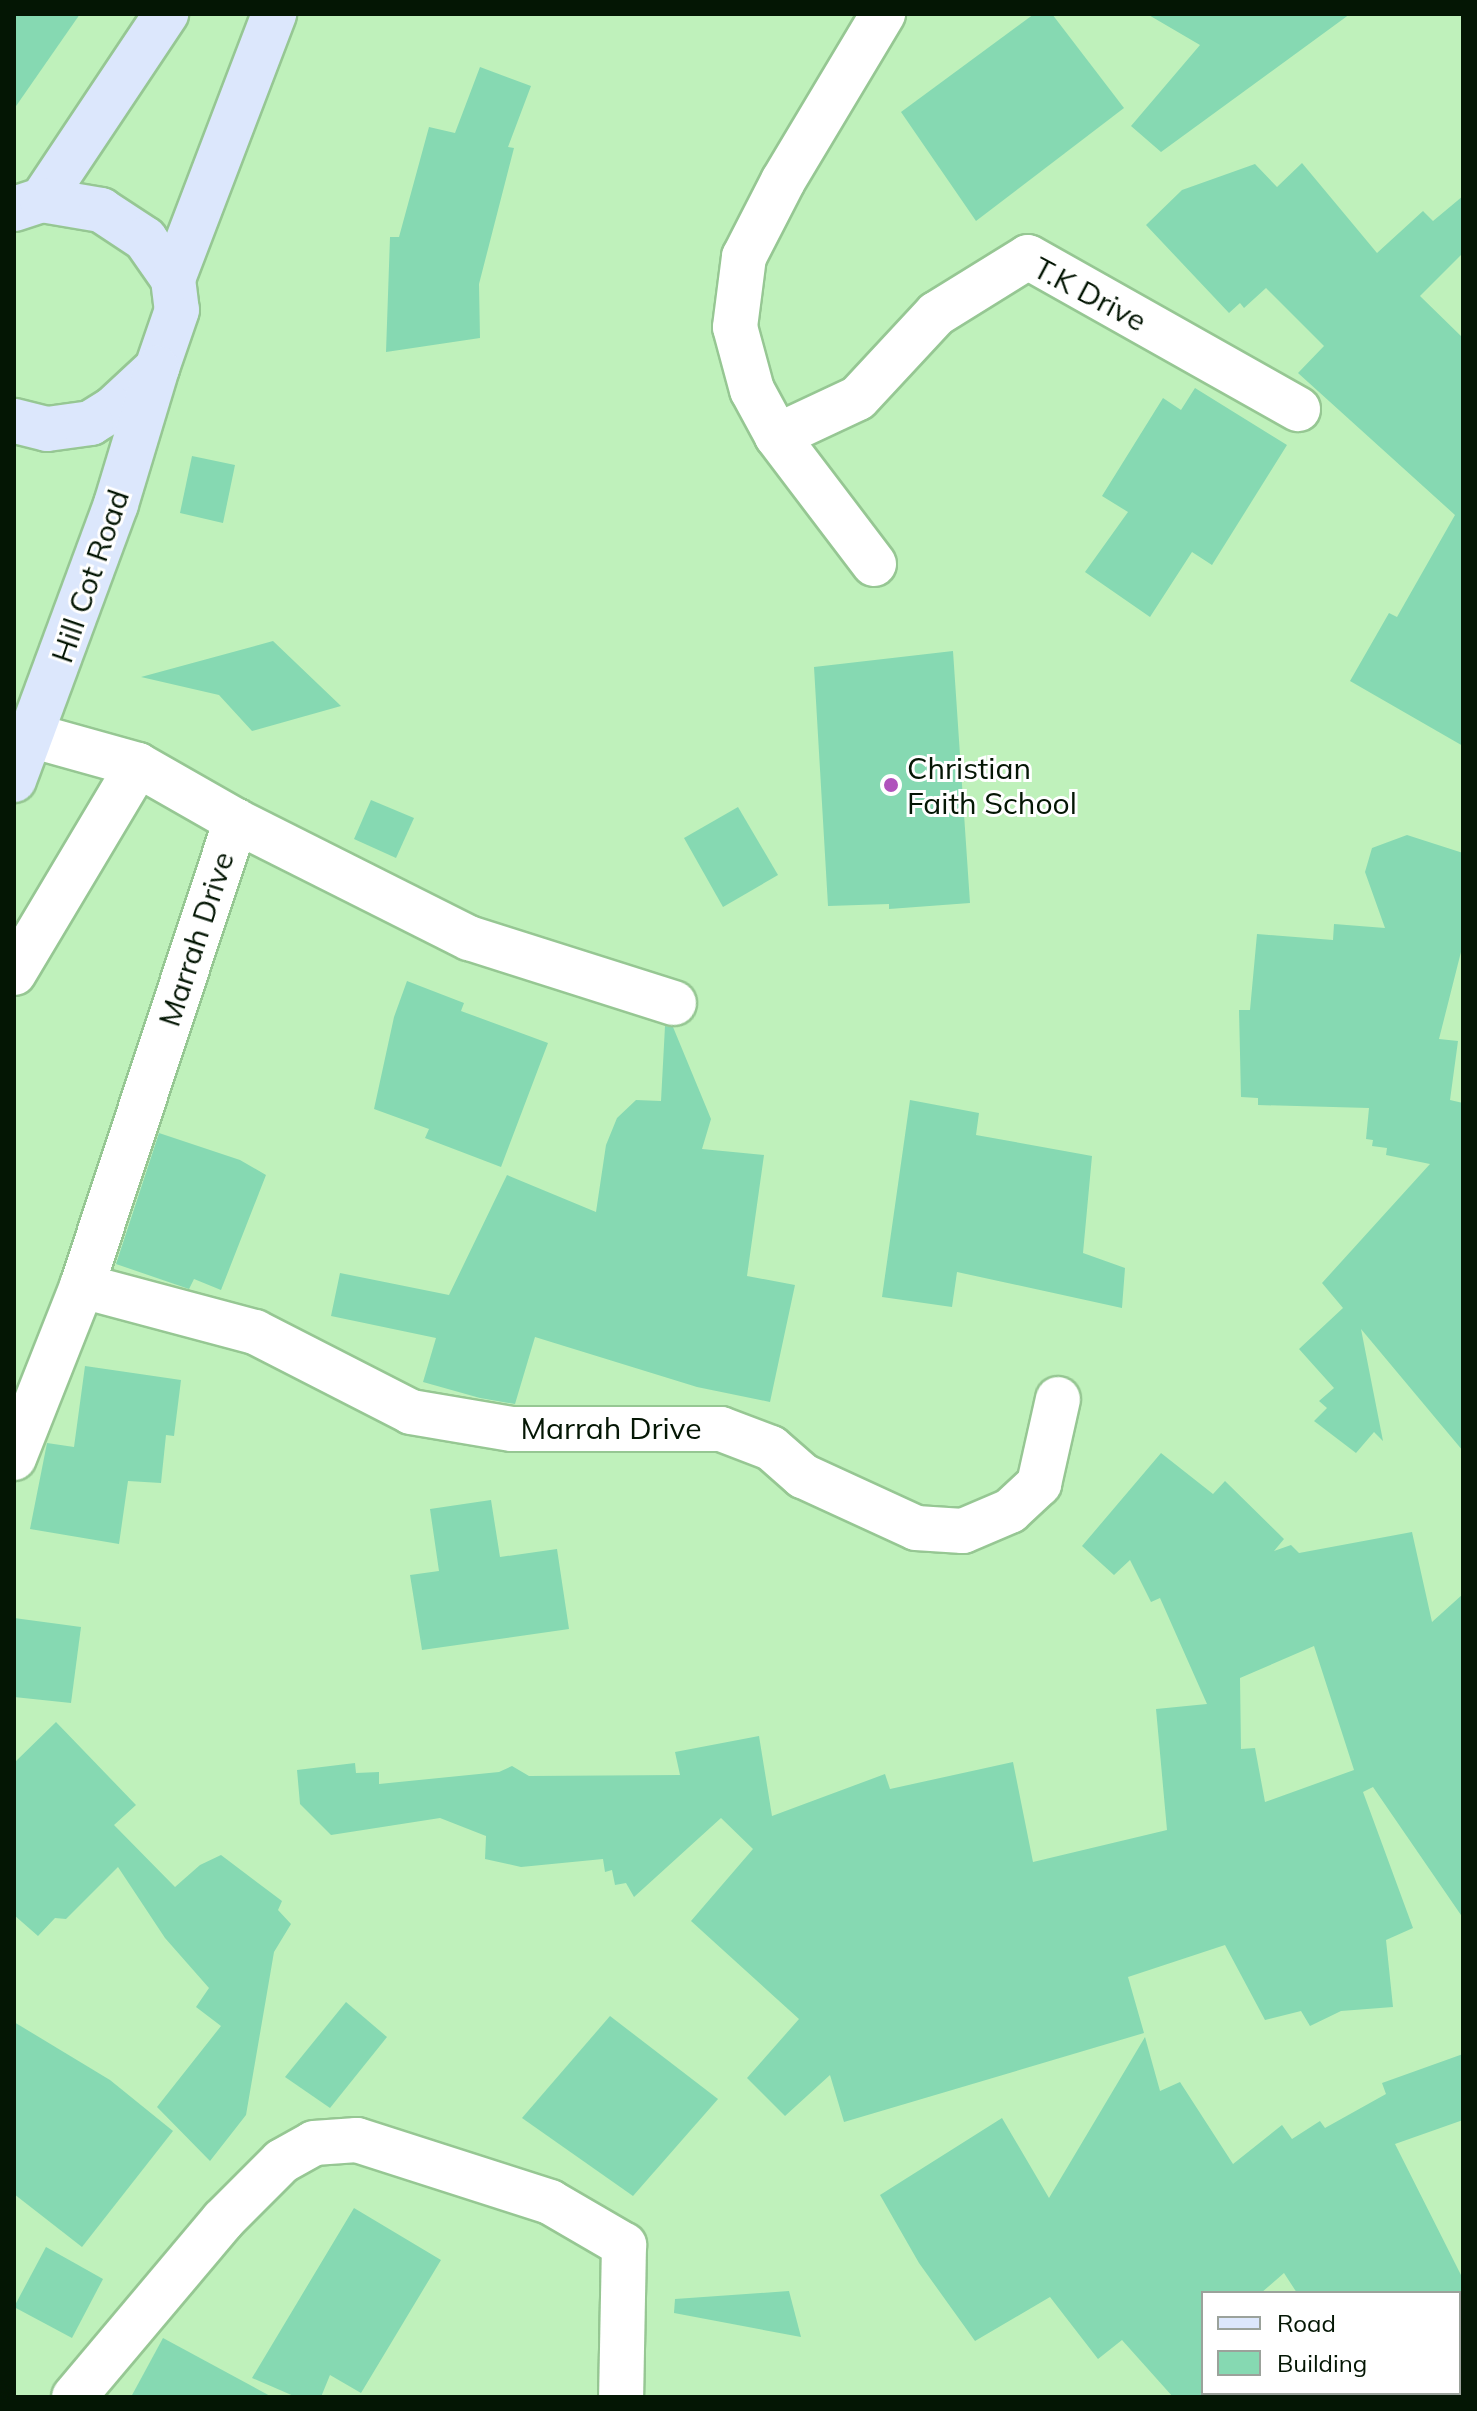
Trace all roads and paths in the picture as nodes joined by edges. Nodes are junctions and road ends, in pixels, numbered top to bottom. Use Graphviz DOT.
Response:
graph roads {
  1 [pos="166,14"];
  2 [pos="274,14"];
  3 [pos="883,14"];
  4 [pos="28,204"];
  5 [pos="173,279"];
  6 [pos="157,368"];
  7 [pos="1298,409"];
  8 [pos="14,421"];
  9 [pos="777,436"];
  10 [pos="874,564"];
  11 [pos="34,736"];
  12 [pos="138,765"];
  13 [pos="14,780"];
  14 [pos="236,821"];
  15 [pos="14,973"];
  16 [pos="674,1003"];
  17 [pos="82,1286"];
  18 [pos="1058,1399"];
  19 [pos="14,1458"];
  20 [pos="74,2397"];
  21 [pos="621,2397"];
  1 -- 4 [label="main road"];
  2 -- 5 [label="main road"];
  3 -- 9 [label="street"];
  4 -- 5 [label="main road"];
  5 -- 6 [label="main road, Hill Cot Road"];
  6 -- 8 [label="main road"];
  6 -- 11 [label="main road, Hill Cot Road"];
  7 -- 9 [label="street, T.K Drive"];
  9 -- 10 [label="street"];
  11 -- 12 [label="street, Marrah Drive"];
  11 -- 13 [label="main road, Hill Cot Road"];
  12 -- 14 [label="street, Marrah Drive"];
  12 -- 15 [label="street"];
  14 -- 16 [label="street, Marrah Drive"];
  14 -- 17 [label="street, Marrah Drive"];
  17 -- 18 [label="street, Marrah Drive"];
  17 -- 19 [label="street, Marrah Drive"];
  20 -- 21 [label="street"];
}
